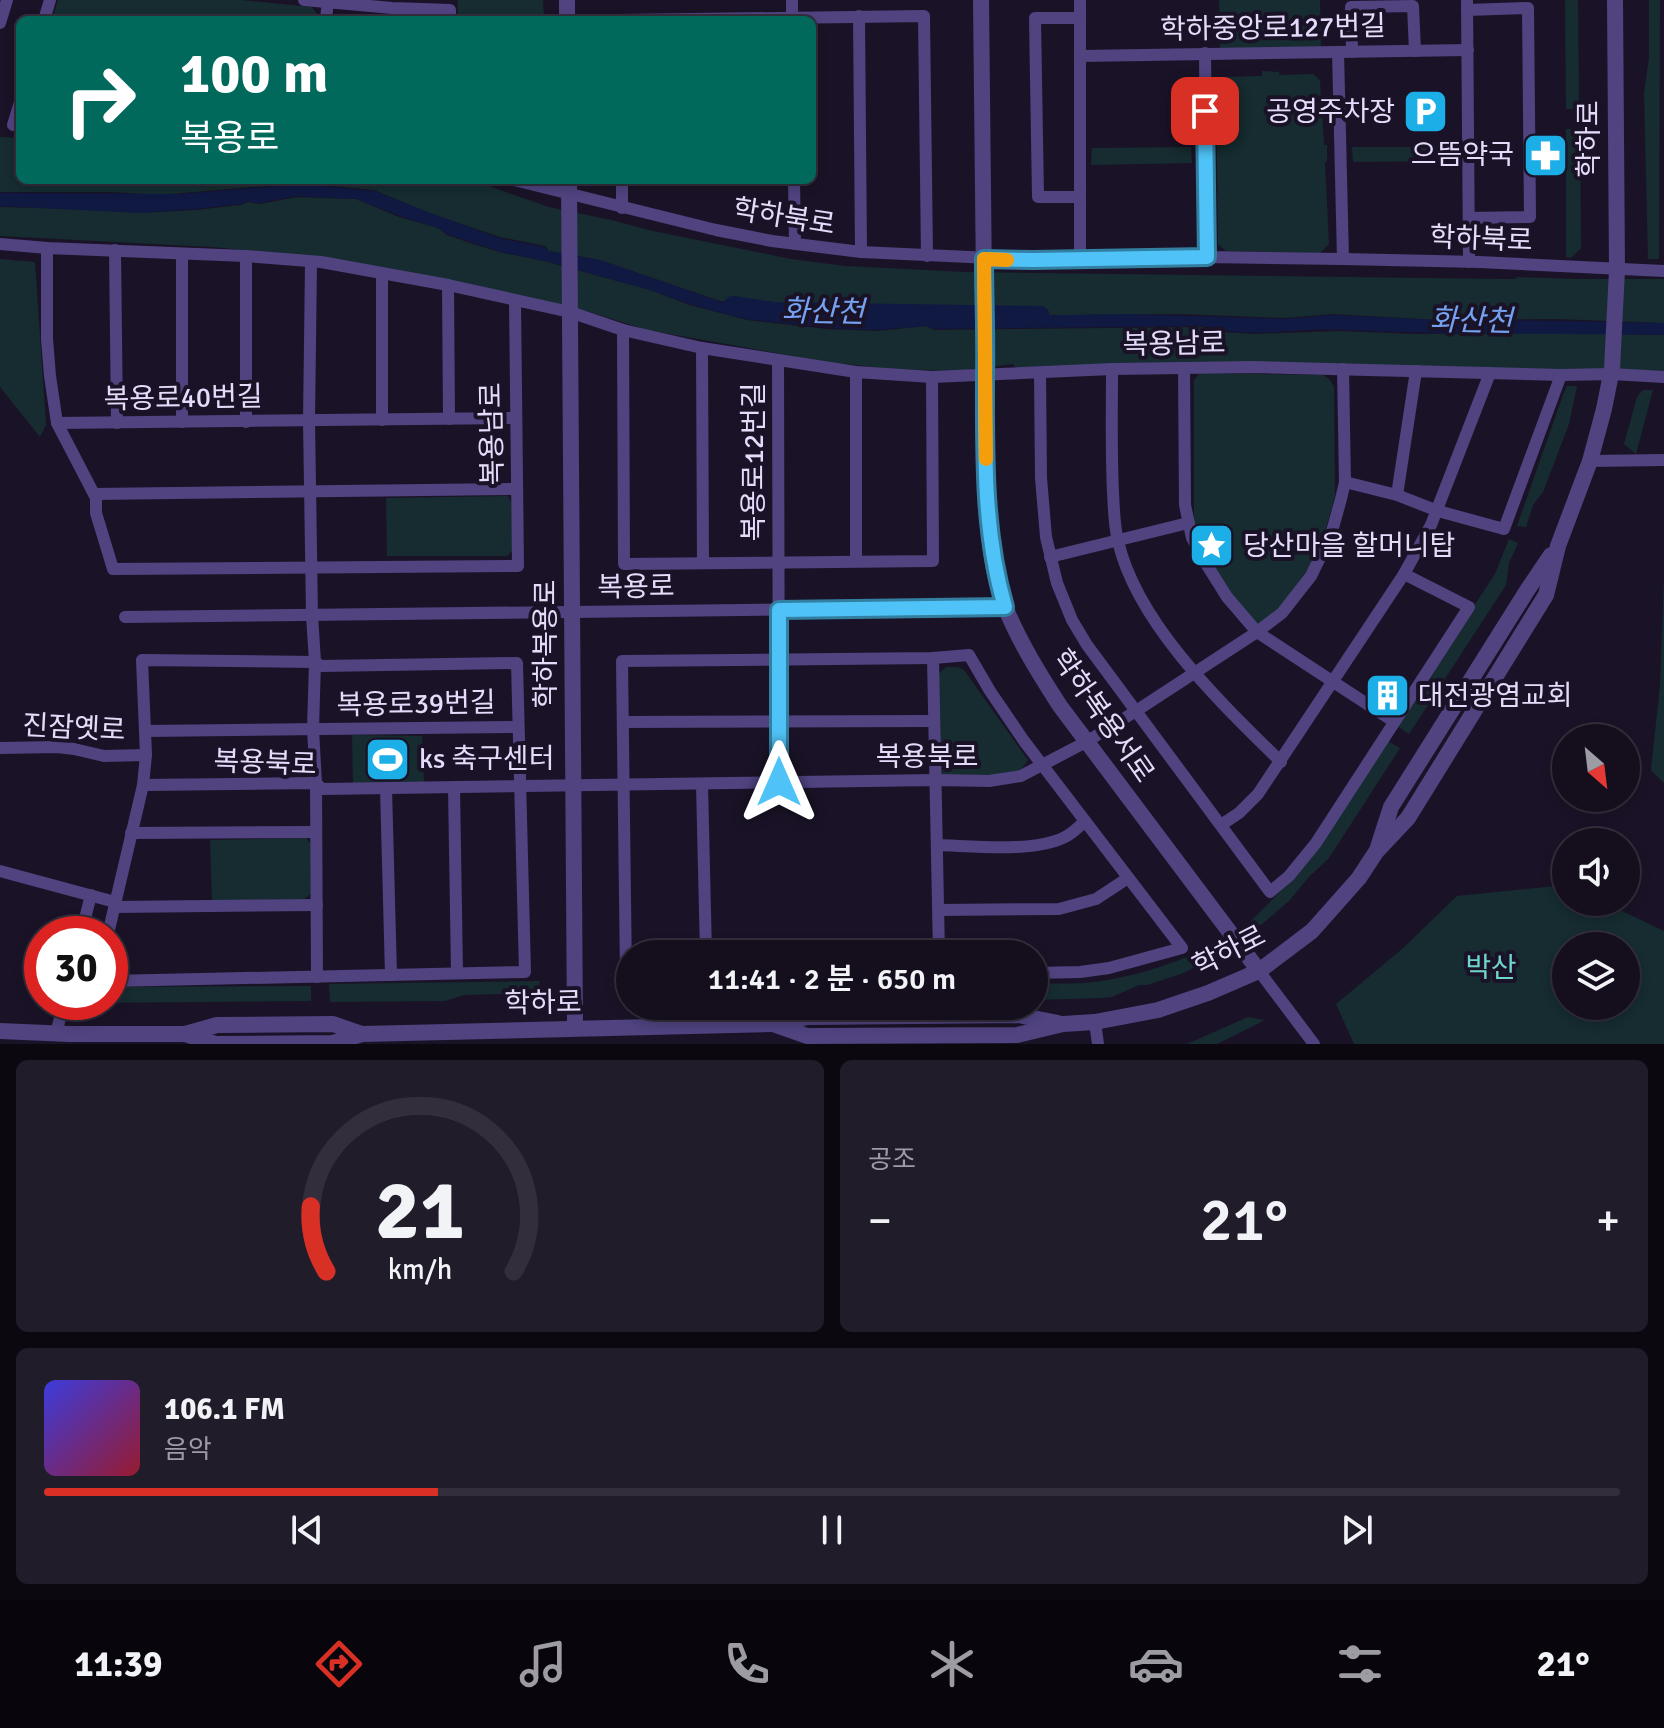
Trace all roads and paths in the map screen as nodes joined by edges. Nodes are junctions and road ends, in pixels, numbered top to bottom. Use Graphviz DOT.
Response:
graph roads {
  1 [pos="7,0"];
  2 [pos="304,0"];
  3 [pos="981,0"];
  4 [pos="1080,0"];
  5 [pos="1615,0"];
  6 [pos="328,1"];
  7 [pos="1467,5"];
  8 [pos="391,14"];
  9 [pos="450,15"];
  10 [pos="859,16"];
  11 [pos="816,17"];
  12 [pos="1080,18"];
  13 [pos="0,23"];
  14 [pos="1468,50"];
  15 [pos="1415,51"];
  16 [pos="1345,52"];
  17 [pos="1205,53"];
  18 [pos="1080,56"];
  19 [pos="530,184"];
  20 [pos="622,184"];
  21 [pos="794,184"];
  22 [pos="569,194"];
  23 [pos="1080,197"];
  24 [pos="622,208"];
  25 [pos="1469,218"];
  26 [pos="0,244"];
  27 [pos="795,244"];
  28 [pos="47,248"];
  29 [pos="115,250"];
  30 [pos="861,252"];
  31 [pos="182,254"];
  32 [pos="246,256"];
  33 [pos="927,256"];
  34 [pos="1207,257"];
  35 [pos="984,259"];
  36 [pos="1080,259"];
  37 [pos="1343,259"];
  38 [pos="1469,262"];
  39 [pos="311,263"];
  40 [pos="1664,271"];
  41 [pos="382,273"];
  42 [pos="1616,274"];
  43 [pos="448,285"];
  44 [pos="515,301"];
  45 [pos="570,310"];
  46 [pos="623,330"];
  47 [pos="702,348"];
  48 [pos="778,361"];
  49 [pos="1184,368"];
  50 [pos="1112,369"];
  51 [pos="1343,369"];
  52 [pos="985,370"];
  53 [pos="1416,371"];
  54 [pos="856,372"];
  55 [pos="1612,372"];
  56 [pos="1040,373"];
  57 [pos="1490,373"];
  58 [pos="1561,375"];
  59 [pos="932,377"];
  60 [pos="1664,377"];
  61 [pos="516,418"];
  62 [pos="449,419"];
  63 [pos="382,420"];
  64 [pos="309,421"];
  65 [pos="182,422"];
  66 [pos="246,422"];
  67 [pos="57,423"];
  68 [pos="117,423"];
  69 [pos="1664,460"];
  70 [pos="1590,461"];
  71 [pos="1345,482"];
  72 [pos="517,489"];
  73 [pos="310,491"];
  74 [pos="94,494"];
  75 [pos="1397,495"];
  76 [pos="1438,511"];
  77 [pos="1188,523"];
  78 [pos="1118,541"];
  79 [pos="1050,557"];
  80 [pos="856,561"];
  81 [pos="779,562"];
  82 [pos="703,563"];
  83 [pos="311,567"];
  84 [pos="1404,574"];
  85 [pos="1005,607"];
  86 [pos="779,610"];
  87 [pos="572,612"];
  88 [pos="312,615"];
  89 [pos="125,617"];
  90 [pos="1257,632"];
  91 [pos="933,658"];
  92 [pos="779,660"];
  93 [pos="315,662"];
  94 [pos="1195,673"];
  95 [pos="1333,682"];
  96 [pos="1136,711"];
  97 [pos="779,721"];
  98 [pos="934,721"];
  99 [pos="1393,721"];
  100 [pos="623,722"];
  101 [pos="518,727"];
  102 [pos="313,729"];
  103 [pos="145,731"];
  104 [pos="1086,742"];
  105 [pos="0,748"];
  106 [pos="146,755"];
  107 [pos="1281,762"];
  108 [pos="1042,764"];
  109 [pos="936,780"];
  110 [pos="779,782"];
  111 [pos="316,783"];
  112 [pos="702,784"];
  113 [pos="143,785"];
  114 [pos="623,785"];
  115 [pos="573,786"];
  116 [pos="454,787"];
  117 [pos="519,787"];
  118 [pos="386,788"];
  119 [pos="1085,821"];
  120 [pos="1221,825"];
  121 [pos="316,832"];
  122 [pos="131,833"];
  123 [pos="937,845"];
  124 [pos="0,871"];
  125 [pos="1128,878"];
  126 [pos="91,895"];
  127 [pos="115,904"];
  128 [pos="317,905"];
  129 [pos="939,910"];
  130 [pos="86,916"];
  131 [pos="112,916"];
  132 [pos="627,940"];
  133 [pos="706,940"];
  134 [pos="939,940"];
  135 [pos="1259,971"];
  136 [pos="457,973"];
  137 [pos="1048,973"];
  138 [pos="391,975"];
  139 [pos="317,977"];
  140 [pos="128,981"];
  141 [pos="1095,1022"];
  142 [pos="773,1024"];
  143 [pos="1063,1024"];
  144 [pos="0,1031"];
  145 [pos="574,1036"];
  146 [pos="64,1037"];
  147 [pos="389,1038"];
  148 [pos="818,1040"];
  149 [pos="1098,1044"];
  150 [pos="1314,1044"];
  1 -- 13 [label="street"];
  2 -- 6 [label="street"];
  3 -- 35 [label="street"];
  4 -- 12 [label="street"];
  5 -- 42 [label="street, 학하로"];
  6 -- 8 [label="street"];
  7 -- 14 [label="street"];
  7 -- 25 [label="street"];
  8 -- 9 [label="street"];
  10 -- 11 [label="street"];
  10 -- 30 [label="street, 학하북로"];
  10 -- 33 [label="street"];
  12 -- 18 [label="street"];
  12 -- 23 [label="street"];
  14 -- 15 [label="street, 학하중앙로127번길"];
  14 -- 25 [label="street"];
  15 -- 16 [label="street, 학하중앙로127번길"];
  15 -- 16 [label="street"];
  16 -- 17 [label="street, 학하중앙로127번길"];
  16 -- 37 [label="street"];
  17 -- 18 [label="street, 학하중앙로127번길"];
  17 -- 34 [label="street"];
  18 -- 23 [label="street"];
  19 -- 22 [label="street, 학하북로"];
  20 -- 24 [label="street"];
  21 -- 27 [label="street"];
  22 -- 24 [label="street, 학하북로"];
  22 -- 45 [label="street, 학하복용로"];
  23 -- 36 [label="street"];
  24 -- 27 [label="street, 학하북로"];
  25 -- 38 [label="street"];
  26 -- 28 [label="street, 복용남로"];
  27 -- 30 [label="street, 학하북로"];
  28 -- 29 [label="street, 복용남로"];
  28 -- 67 [label="street"];
  29 -- 31 [label="street, 복용남로"];
  29 -- 68 [label="street"];
  30 -- 33 [label="street, 학하북로"];
  31 -- 32 [label="street, 복용남로"];
  31 -- 65 [label="street"];
  32 -- 39 [label="street, 복용남로"];
  32 -- 66 [label="street"];
  33 -- 35 [label="street, 학하북로"];
  34 -- 36 [label="street, 학하북로"];
  34 -- 37 [label="street, 학하북로"];
  35 -- 36 [label="street, 학하북로"];
  35 -- 52 [label="street, 학하복용서로"];
  37 -- 38 [label="street, 학하북로"];
  38 -- 42 [label="street, 학하북로"];
  39 -- 41 [label="street, 복용남로"];
  39 -- 64 [label="street"];
  40 -- 42 [label="street, 학하북로"];
  41 -- 43 [label="street, 복용남로"];
  41 -- 63 [label="street"];
  42 -- 55 [label="street, 학하로"];
  43 -- 44 [label="street, 복용남로"];
  43 -- 62 [label="street, 복용남로"];
  44 -- 45 [label="street, 복용남로"];
  44 -- 61 [label="street, 복용남로"];
  45 -- 46 [label="street, 복용남로"];
  45 -- 87 [label="street, 학하복용로"];
  46 -- 47 [label="street, 복용남로"];
  46 -- 82 [label="street, 복용로12번길"];
  47 -- 48 [label="street, 복용남로"];
  47 -- 82 [label="street"];
  48 -- 54 [label="street, 복용남로"];
  48 -- 81 [label="street, 복용로12번길"];
  49 -- 50 [label="street, 복용남로"];
  49 -- 51 [label="street, 복용남로"];
  49 -- 77 [label="street"];
  50 -- 56 [label="street, 복용남로"];
  50 -- 78 [label="street"];
  51 -- 53 [label="street, 복용남로"];
  51 -- 71 [label="street, 복용북로"];
  52 -- 56 [label="street, 복용남로"];
  52 -- 59 [label="street, 복용남로"];
  52 -- 85 [label="street, 학하복용서로"];
  53 -- 57 [label="street, 복용남로"];
  53 -- 75 [label="street"];
  54 -- 59 [label="street, 복용남로"];
  54 -- 80 [label="street"];
  55 -- 58 [label="street, 복용남로"];
  55 -- 60 [label="street, 복용남로"];
  55 -- 70 [label="street, 학하로"];
  56 -- 79 [label="street"];
  57 -- 58 [label="street, 복용남로"];
  57 -- 76 [label="street"];
  58 -- 76 [label="street"];
  59 -- 80 [label="street, 복용로12번길"];
  61 -- 62 [label="street, 복용로40번길"];
  61 -- 72 [label="street, 복용남로"];
  62 -- 63 [label="street, 복용로40번길"];
  63 -- 64 [label="street, 복용로40번길"];
  64 -- 66 [label="street, 복용로40번길"];
  64 -- 73 [label="street"];
  65 -- 66 [label="street, 복용로40번길"];
  65 -- 68 [label="street, 복용로40번길"];
  67 -- 68 [label="street, 복용로40번길"];
  67 -- 74 [label="street"];
  69 -- 70 [label="street"];
  70 -- 135 [label="street, 학하로"];
  71 -- 75 [label="street"];
  71 -- 90 [label="street, 복용북로"];
  72 -- 73 [label="street"];
  72 -- 83 [label="street, 복용남로"];
  73 -- 74 [label="street"];
  73 -- 83 [label="street"];
  74 -- 83 [label="street"];
  75 -- 76 [label="street"];
  76 -- 84 [label="street"];
  77 -- 78 [label="street"];
  77 -- 90 [label="street"];
  78 -- 79 [label="street"];
  78 -- 94 [label="street"];
  79 -- 96 [label="street"];
  80 -- 81 [label="street, 복용로12번길"];
  81 -- 82 [label="street, 복용로12번길"];
  81 -- 86 [label="street, 복용로12번길"];
  83 -- 88 [label="street"];
  84 -- 95 [label="street"];
  84 -- 99 [label="street"];
  85 -- 86 [label="street, 복용로"];
  85 -- 104 [label="street, 학하복용서로"];
  86 -- 87 [label="street, 복용로"];
  86 -- 92 [label="street, 복용로12번길"];
  87 -- 88 [label="street, 복용로"];
  87 -- 115 [label="street, 학하복용로"];
  88 -- 89 [label="street, 복용로"];
  88 -- 93 [label="street, 복용로39번길"];
  90 -- 94 [label="street, 복용북로"];
  90 -- 95 [label="street"];
  91 -- 92 [label="street"];
  91 -- 98 [label="street"];
  91 -- 108 [label="street"];
  92 -- 97 [label="street, 복용로12번길"];
  92 -- 100 [label="street"];
  93 -- 101 [label="street, 복용로39번길"];
  93 -- 102 [label="street, 복용로39번길"];
  93 -- 103 [label="street, 복용로39번길"];
  94 -- 96 [label="street, 복용북로"];
  94 -- 107 [label="street"];
  95 -- 99 [label="street"];
  95 -- 107 [label="street"];
  96 -- 104 [label="street, 복용북로"];
  96 -- 120 [label="street"];
  97 -- 98 [label="street"];
  97 -- 100 [label="street"];
  97 -- 110 [label="street, 복용로12번길"];
  98 -- 109 [label="street"];
  99 -- 120 [label="street"];
  100 -- 114 [label="street"];
  101 -- 102 [label="street, 복용로39번길"];
  101 -- 117 [label="street"];
  102 -- 103 [label="street, 복용로39번길"];
  102 -- 111 [label="street, 복용로39번길"];
  103 -- 106 [label="street"];
  104 -- 108 [label="street, 복용북로"];
  104 -- 135 [label="street, 학하복용서로"];
  105 -- 106 [label="street, 진잠옛로"];
  106 -- 113 [label="street"];
  107 -- 120 [label="street"];
  108 -- 109 [label="street, 복용북로"];
  108 -- 119 [label="street"];
  109 -- 110 [label="street, 복용북로"];
  109 -- 123 [label="street"];
  110 -- 112 [label="street, 복용북로"];
  111 -- 113 [label="street, 복용북로"];
  111 -- 118 [label="street, 복용북로"];
  111 -- 121 [label="street, 복용로39번길"];
  112 -- 114 [label="street, 복용북로"];
  112 -- 133 [label="street"];
  113 -- 122 [label="street"];
  114 -- 115 [label="street, 복용북로"];
  114 -- 132 [label="street"];
  115 -- 117 [label="street, 복용북로"];
  115 -- 145 [label="street, 학하복용로"];
  116 -- 117 [label="street, 복용북로"];
  116 -- 118 [label="street, 복용북로"];
  116 -- 136 [label="street"];
  117 -- 136 [label="street"];
  118 -- 138 [label="street"];
  119 -- 123 [label="street"];
  119 -- 125 [label="street"];
  121 -- 122 [label="street"];
  121 -- 128 [label="street, 복용로39번길"];
  122 -- 127 [label="street"];
  123 -- 129 [label="street"];
  124 -- 126 [label="street"];
  125 -- 129 [label="street"];
  125 -- 137 [label="street"];
  126 -- 127 [label="street"];
  126 -- 130 [label="street"];
  127 -- 128 [label="street"];
  127 -- 131 [label="street"];
  128 -- 139 [label="street, 복용로39번길"];
  129 -- 134 [label="street"];
  135 -- 141 [label="street, 학하로"];
  135 -- 150 [label="street, 학하복용서로"];
  136 -- 138 [label="street"];
  138 -- 139 [label="street"];
  139 -- 140 [label="street"];
  141 -- 143 [label="street, 학하로"];
  141 -- 149 [label="street"];
  142 -- 143 [label="street, 학하로"];
  142 -- 145 [label="street, 학하로"];
  142 -- 148 [label="street, 학하로"];
  143 -- 148 [label="street, 학하로"];
  144 -- 146 [label="street, 학하로"];
  145 -- 147 [label="street, 학하로"];
  146 -- 147 [label="street, 학하로"];
}
